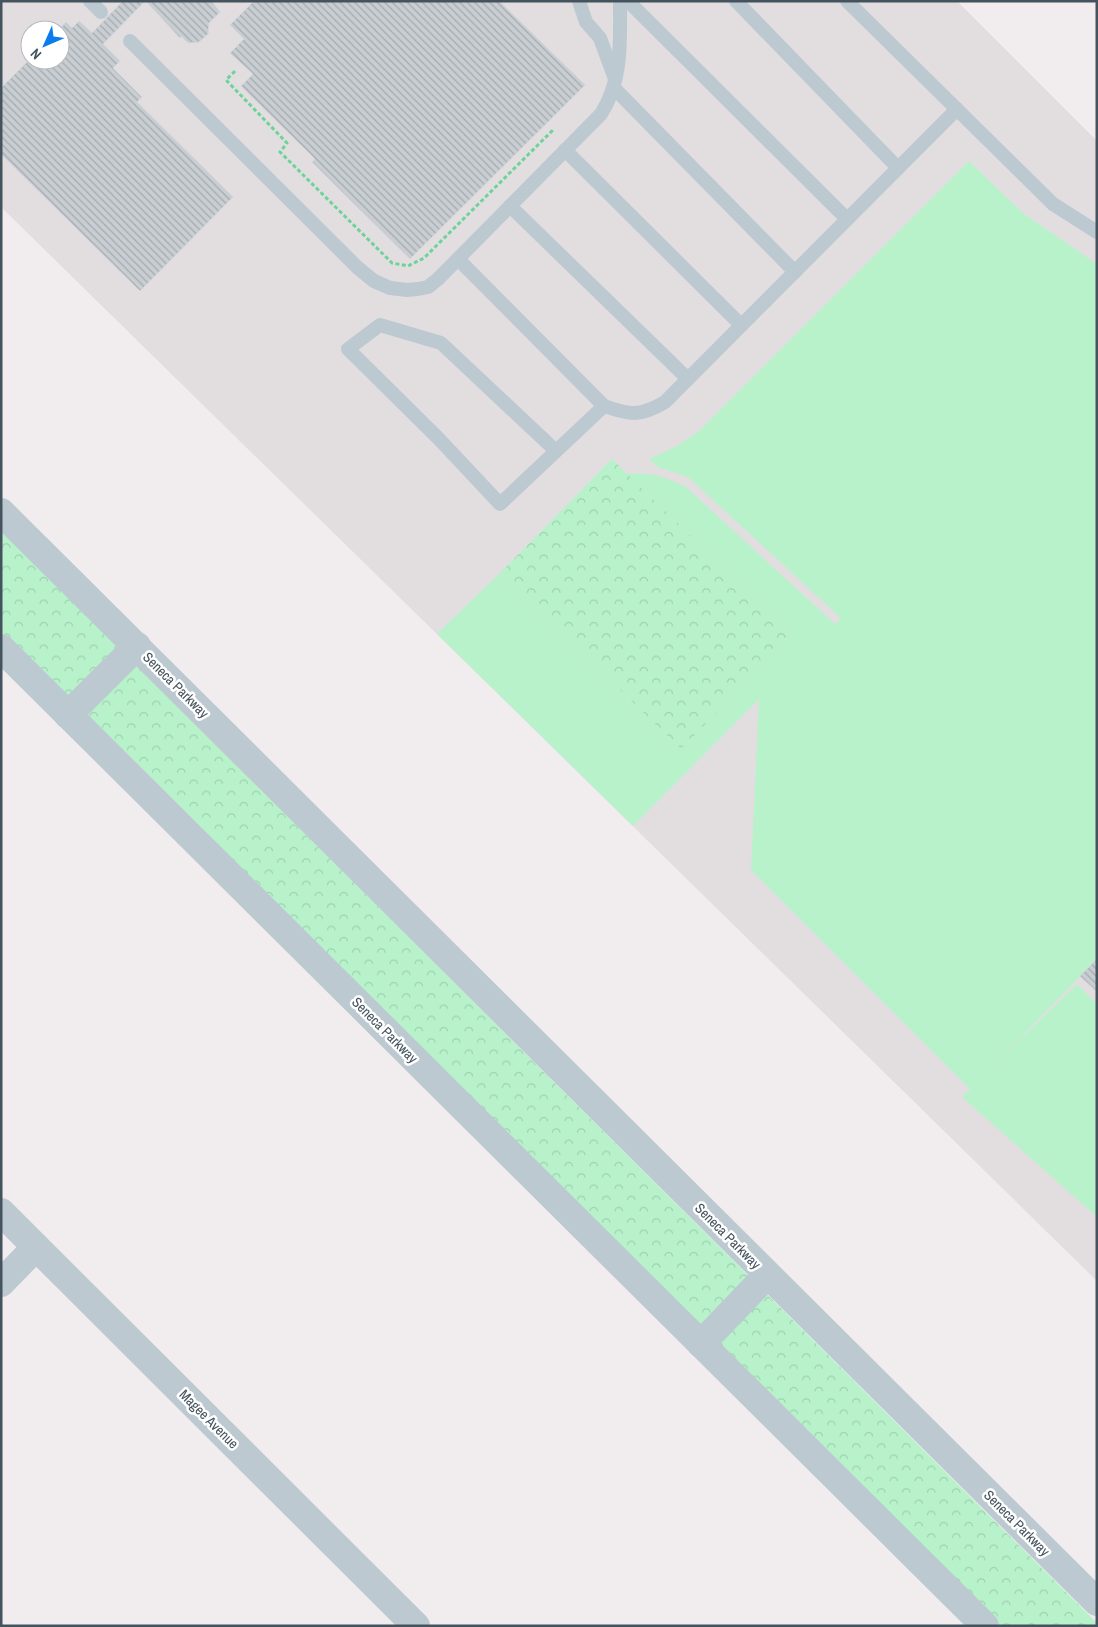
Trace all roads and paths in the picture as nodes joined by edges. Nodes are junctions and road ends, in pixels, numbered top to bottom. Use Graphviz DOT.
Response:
graph roads {
  1 [pos="90,1"];
  2 [pos="579,1"];
  3 [pos="620,1"];
  4 [pos="628,1"];
  5 [pos="736,1"];
  6 [pos="847,1"];
  7 [pos="101,12"];
  8 [pos="130,41"];
  9 [pos="235,72"];
  10 [pos="615,84"];
  11 [pos="957,109"];
  12 [pos="558,126"];
  13 [pos="565,150"];
  14 [pos="898,168"];
  15 [pos="510,206"];
  16 [pos="847,219"];
  17 [pos="1097,232"];
  18 [pos="458,259"];
  19 [pos="795,272"];
  20 [pos="741,326"];
  21 [pos="688,379"];
  22 [pos="604,406"];
  23 [pos="556,451"];
  24 [pos="1,512"];
  25 [pos="137,646"];
  26 [pos="1,648"];
  27 [pos="68,715"];
  28 [pos="1,1212"];
  29 [pos="36,1247"];
  30 [pos="767,1275"];
  31 [pos="1,1282"];
  32 [pos="701,1344"];
  33 [pos="1097,1602"];
  34 [pos="416,1626"];
  35 [pos="985,1626"];
  1 -- 7 [label="lane"];
  2 -- 10 [label="lane"];
  3 -- 10 [label="lane"];
  4 -- 16 [label="lane"];
  5 -- 14 [label="lane"];
  6 -- 11 [label="lane"];
  8 -- 18 [label="lane"];
  9 -- 12 [label="path"];
  10 -- 13 [label="lane"];
  10 -- 19 [label="lane"];
  11 -- 14 [label="lane"];
  11 -- 17 [label="lane"];
  13 -- 15 [label="lane"];
  13 -- 20 [label="lane"];
  14 -- 16 [label="lane"];
  15 -- 18 [label="lane"];
  15 -- 21 [label="lane"];
  16 -- 19 [label="lane"];
  18 -- 22 [label="lane"];
  19 -- 20 [label="lane"];
  20 -- 21 [label="lane"];
  21 -- 22 [label="lane"];
  22 -- 23 [label="lane"];
  23 -- 23 [label="lane"];
  24 -- 25 [label="street, Seneca Parkway"];
  25 -- 27 [label="street, Seneca Parkway"];
  25 -- 30 [label="street, Seneca Parkway"];
  26 -- 27 [label="street, Seneca Parkway"];
  27 -- 32 [label="street, Seneca Parkway"];
  28 -- 29 [label="street, Magee Avenue"];
  29 -- 31 [label="street"];
  29 -- 34 [label="street, Magee Avenue"];
  30 -- 32 [label="street, Seneca Parkway"];
  30 -- 33 [label="street, Seneca Parkway"];
  32 -- 35 [label="street, Seneca Parkway"];
}
